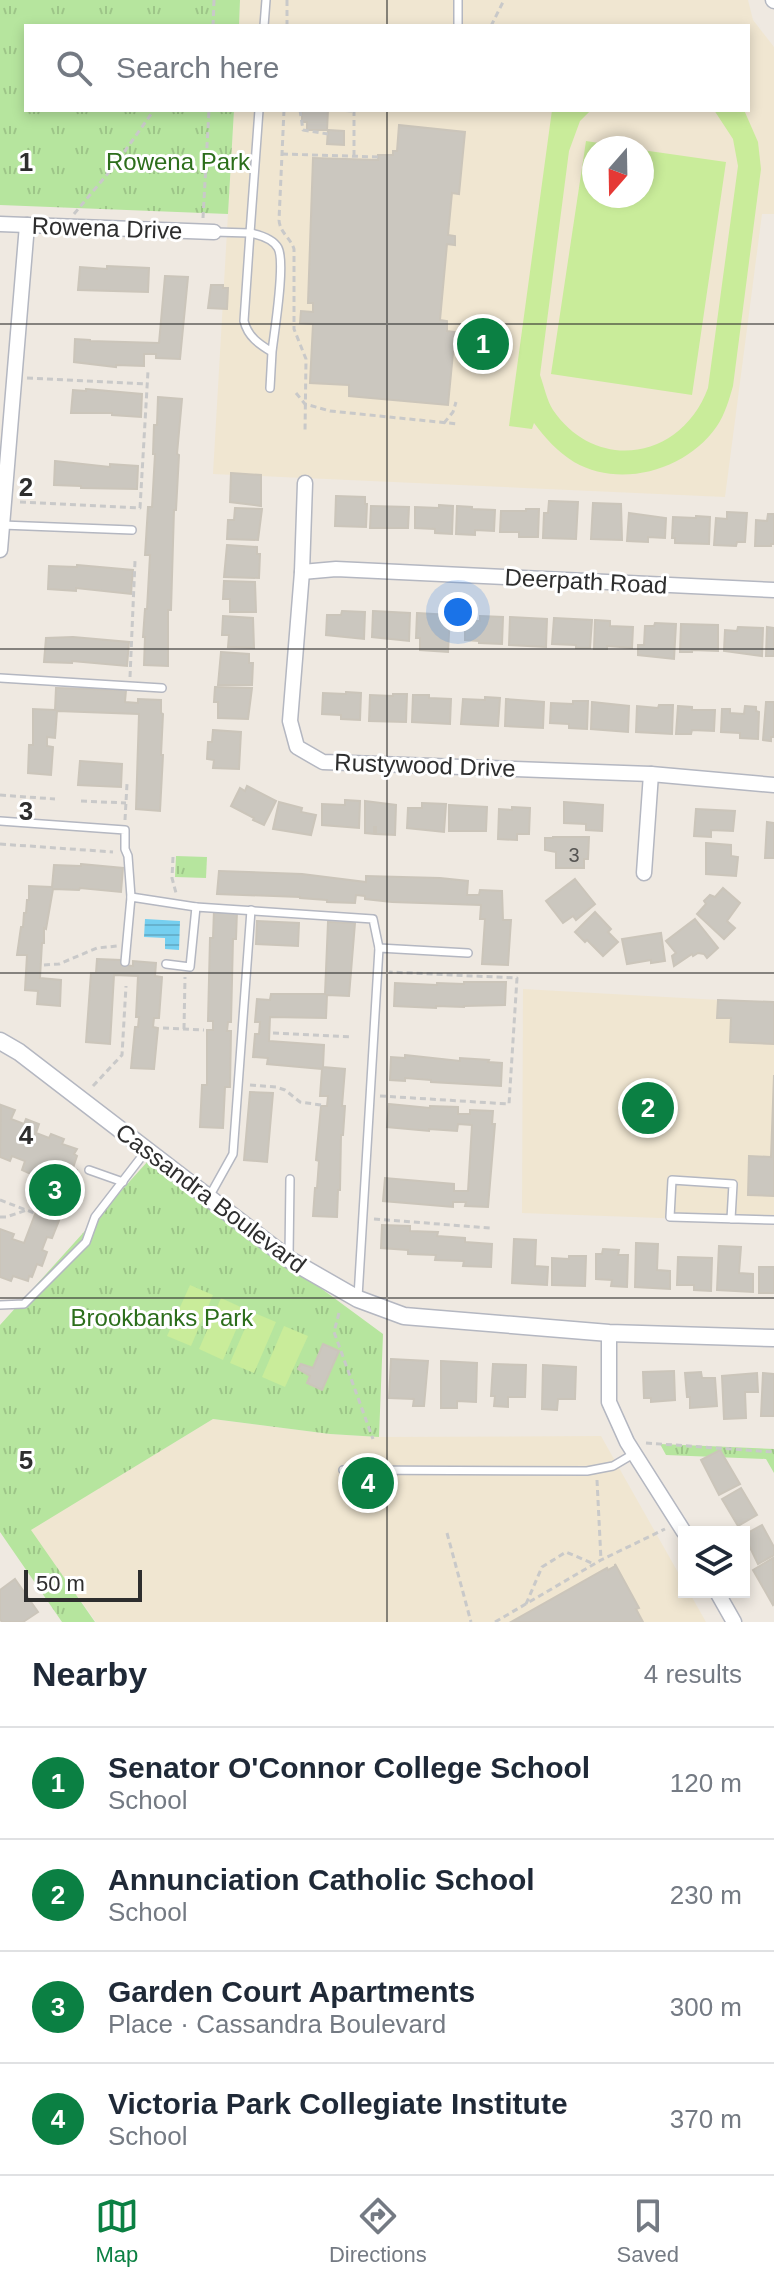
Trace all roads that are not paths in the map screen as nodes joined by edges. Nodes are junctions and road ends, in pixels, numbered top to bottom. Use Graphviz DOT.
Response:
graph roads {
  1 [pos="266,0"];
  2 [pos="458,0"];
  3 [pos="264,24"];
  4 [pos="458,24"];
  5 [pos="259,112"];
  6 [pos="0,224"];
  7 [pos="27,225"];
  8 [pos="208,231"];
  9 [pos="250,233"];
  10 [pos="272,352"];
  11 [pos="270,388"];
  12 [pos="305,483"];
  13 [pos="2,525"];
  14 [pos="132,530"];
  15 [pos="0,550"];
  16 [pos="302,572"];
  17 [pos="774,590"];
  18 [pos="0,678"];
  19 [pos="162,688"];
  20 [pos="651,774"];
  21 [pos="774,785"];
  22 [pos="0,821"];
  23 [pos="644,873"];
  24 [pos="131,897"];
  25 [pos="196,907"];
  26 [pos="251,910"];
  27 [pos="379,948"];
  28 [pos="468,953"];
  29 [pos="125,962"];
  30 [pos="166,964"];
  31 [pos="0,1041"];
  32 [pos="146,1150"];
  33 [pos="89,1170"];
  34 [pos="290,1179"];
  35 [pos="123,1182"];
  36 [pos="208,1198"];
  37 [pos="731,1219"];
  38 [pos="774,1220"];
  39 [pos="290,1260"];
  40 [pos="358,1299"];
  41 [pos="0,1305"];
  42 [pos="609,1333"];
  43 [pos="774,1338"];
  44 [pos="631,1447"];
  45 [pos="343,1470"];
  46 [pos="681,1526"];
  47 [pos="720,1598"];
  48 [pos="734,1622"];
  1 -- 3 [label="lane"];
  2 -- 4 [label="lane"];
  5 -- 9 [label="lane"];
  6 -- 7 [label="street, Rowena Drive"];
  7 -- 8 [label="street, Rowena Drive"];
  7 -- 13 [label="street"];
  8 -- 9 [label="lane"];
  9 -- 10 [label="lane"];
  9 -- 10 [label="lane"];
  10 -- 11 [label="lane"];
  12 -- 16 [label="street, Rustywood Drive"];
  13 -- 14 [label="lane"];
  13 -- 15 [label="street"];
  16 -- 17 [label="street, Deerpath Road"];
  16 -- 20 [label="street, Rustywood Drive"];
  18 -- 19 [label="lane"];
  20 -- 21 [label="street, Rustywood Drive"];
  20 -- 23 [label="street"];
  22 -- 24 [label="lane"];
  24 -- 25 [label="lane"];
  24 -- 29 [label="lane"];
  25 -- 26 [label="lane"];
  25 -- 30 [label="lane"];
  26 -- 27 [label="lane"];
  26 -- 36 [label="lane"];
  27 -- 28 [label="lane"];
  27 -- 40 [label="lane"];
  31 -- 32 [label="street, Cassandra Boulevard"];
  32 -- 35 [label="lane"];
  32 -- 36 [label="street, Cassandra Boulevard"];
  33 -- 35 [label="lane"];
  34 -- 39 [label="lane"];
  35 -- 41 [label="lane"];
  36 -- 39 [label="street, Cassandra Boulevard"];
  37 -- 37 [label="lane"];
  37 -- 38 [label="lane"];
  39 -- 40 [label="street, Cassandra Boulevard"];
  40 -- 42 [label="street, Cassandra Boulevard"];
  42 -- 43 [label="street, Cassandra Boulevard"];
  42 -- 44 [label="street"];
  44 -- 45 [label="lane"];
  44 -- 46 [label="street"];
  47 -- 48 [label="street"];
}
